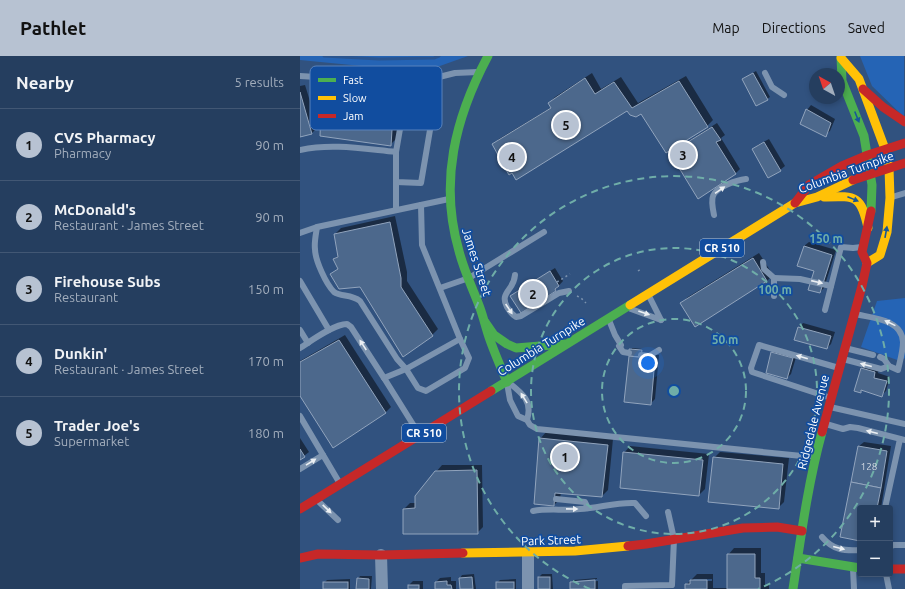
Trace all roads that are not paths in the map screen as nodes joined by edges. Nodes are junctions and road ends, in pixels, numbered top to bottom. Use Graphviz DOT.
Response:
graph roads {
  1 [pos="488,56"];
  2 [pos="841,57"];
  3 [pos="479,71"];
  4 [pos="765,73"];
  5 [pos="300,76"];
  6 [pos="442,76"];
  7 [pos="309,77"];
  8 [pos="300,81"];
  9 [pos="863,89"];
  10 [pos="784,95"];
  11 [pos="905,122"];
  12 [pos="400,130"];
  13 [pos="430,130"];
  14 [pos="905,143"];
  15 [pos="885,149"];
  16 [pos="300,150"];
  17 [pos="396,152"];
  18 [pos="868,156"];
  19 [pos="905,163"];
  20 [pos="889,168"];
  21 [pos="871,174"];
  22 [pos="746,179"];
  23 [pos="396,182"];
  24 [pos="905,193"];
  25 [pos="817,197"];
  26 [pos="890,198"];
  27 [pos="450,199"];
  28 [pos="794,203"];
  29 [pos="421,205"];
  30 [pos="396,210"];
  31 [pos="714,215"];
  32 [pos="317,227"];
  33 [pos="868,228"];
  34 [pos="544,232"];
  35 [pos="300,233"];
  36 [pos="864,247"];
  37 [pos="763,262"];
  38 [pos="867,263"];
  39 [pos="515,276"];
  40 [pos="469,278"];
  41 [pos="774,278"];
  42 [pos="300,281"];
  43 [pos="831,286"];
  44 [pos="440,288"];
  45 [pos="569,291"];
  46 [pos="648,294"];
  47 [pos="774,296"];
  48 [pos="627,307"];
  49 [pos="825,310"];
  50 [pos="854,314"];
  51 [pos="609,318"];
  52 [pos="485,322"];
  53 [pos="300,330"];
  54 [pos="330,330"];
  55 [pos="460,339"];
  56 [pos="308,343"];
  57 [pos="567,344"];
  58 [pos="300,348"];
  59 [pos="845,348"];
  60 [pos="659,350"];
  61 [pos="629,353"];
  62 [pos="641,355"];
  63 [pos="872,355"];
  64 [pos="880,357"];
  65 [pos="842,359"];
  66 [pos="889,366"];
  67 [pos="839,368"];
  68 [pos="406,369"];
  69 [pos="384,378"];
  70 [pos="507,382"];
  71 [pos="830,402"];
  72 [pos="300,416"];
  73 [pos="527,420"];
  74 [pos="824,424"];
  75 [pos="905,424"];
  76 [pos="420,435"];
  77 [pos="902,439"];
  78 [pos="323,455"];
  79 [pos="816,456"];
  80 [pos="300,469"];
  81 [pos="340,484"];
  82 [pos="316,499"];
  83 [pos="556,499"];
  84 [pos="885,505"];
  85 [pos="588,508"];
  86 [pos="300,509"];
  87 [pos="533,511"];
  88 [pos="668,512"];
  89 [pos="646,516"];
  90 [pos="338,520"];
  91 [pos="802,532"];
  92 [pos="822,538"];
  93 [pos="674,539"];
  94 [pos="893,544"];
  95 [pos="905,545"];
  96 [pos="857,550"];
  97 [pos="528,553"];
  98 [pos="381,555"];
  99 [pos="302,556"];
  100 [pos="798,558"];
  101 [pos="857,568"];
  102 [pos="893,569"];
  103 [pos="905,569"];
  104 [pos="887,577"];
  105 [pos="382,589"];
  106 [pos="528,589"];
  107 [pos="625,589"];
  108 [pos="793,589"];
  109 [pos="854,589"];
  110 [pos="890,589"];
  1 -- 3 [label="main road, James Street"];
  2 -- 9 [label="main road, Ridgedale Avenue"];
  2 -- 18 [label="main road, Ridgedale Avenue, one-way"];
  3 -- 6 [label="lane"];
  3 -- 27 [label="main road, James Street"];
  4 -- 10 [label="lane"];
  5 -- 7 [label="lane"];
  7 -- 8 [label="lane"];
  9 -- 11 [label="main road"];
  9 -- 15 [label="main road, Ridgedale Avenue"];
  12 -- 17 [label="lane"];
  13 -- 23 [label="lane"];
  14 -- 15 [label="main road, Columbia Turnpike / CR 510"];
  15 -- 18 [label="main road, Columbia Turnpike / CR 510"];
  15 -- 20 [label="main road, Ridgedale Avenue"];
  16 -- 17 [label="lane"];
  17 -- 23 [label="lane"];
  18 -- 21 [label="main road, Ridgedale Avenue"];
  18 -- 28 [label="main road, Columbia Turnpike / CR 510"];
  19 -- 20 [label="main road, Columbia Turnpike / CR 510"];
  20 -- 21 [label="main road, Columbia Turnpike / CR 510"];
  20 -- 26 [label="main road, Ridgedale Avenue"];
  21 -- 25 [label="main road, Columbia Turnpike / CR 510"];
  21 -- 33 [label="main road, Ridgedale Avenue"];
  31 -- 22 [label="lane, one-way"];
  23 -- 30 [label="lane"];
  24 -- 26 [label="lane"];
  25 -- 28 [label="main road, Columbia Turnpike / CR 510"];
  25 -- 33 [label="main road, one-way"];
  38 -- 26 [label="main road, Ridgedale Avenue, one-way"];
  27 -- 29 [label="lane"];
  27 -- 40 [label="main road, James Street"];
  28 -- 46 [label="main road, Columbia Turnpike / CR 510"];
  29 -- 30 [label="lane"];
  29 -- 44 [label="lane"];
  30 -- 32 [label="lane"];
  32 -- 35 [label="lane"];
  32 -- 68 [label="lane"];
  33 -- 36 [label="main road, Ridgedale Avenue"];
  34 -- 40 [label="lane"];
  36 -- 38 [label="main road, Ridgedale Avenue"];
  36 -- 43 [label="lane"];
  37 -- 41 [label="lane"];
  38 -- 50 [label="main road, Ridgedale Avenue"];
  39 -- 45 [label="lane, one-way"];
  40 -- 44 [label="lane"];
  40 -- 52 [label="main road, James Street"];
  41 -- 43 [label="lane, one-way"];
  41 -- 47 [label="lane"];
  42 -- 54 [label="lane"];
  43 -- 49 [label="lane"];
  44 -- 55 [label="lane"];
  46 -- 48 [label="main road, Columbia Turnpike / CR 510"];
  48 -- 46 [label="lane, one-way"];
  48 -- 51 [label="main road, Columbia Turnpike / CR 510"];
  50 -- 59 [label="main road, Ridgedale Avenue"];
  66 -- 50 [label="lane, one-way"];
  51 -- 57 [label="main road, Columbia Turnpike / CR 510"];
  51 -- 61 [label="lane"];
  52 -- 57 [label="main road"];
  52 -- 70 [label="main road, James Street"];
  53 -- 56 [label="lane"];
  54 -- 56 [label="lane"];
  69 -- 54 [label="lane, one-way"];
  55 -- 68 [label="lane"];
  55 -- 68 [label="lane"];
  56 -- 58 [label="lane"];
  57 -- 70 [label="main road, Columbia Turnpike / CR 510"];
  59 -- 63 [label="lane"];
  59 -- 65 [label="main road, Ridgedale Avenue"];
  60 -- 62 [label="lane"];
  64 -- 66 [label="lane"];
  66 -- 65 [label="lane, one-way"];
  65 -- 67 [label="main road, Ridgedale Avenue"];
  67 -- 71 [label="main road, Ridgedale Avenue"];
  67 -- 71 [label="lane, one-way"];
  68 -- 69 [label="lane"];
  69 -- 76 [label="lane"];
  70 -- 73 [label="lane"];
  73 -- 70 [label="lane, one-way"];
  70 -- 76 [label="main road, Columbia Turnpike / CR 510"];
  71 -- 74 [label="main road, Ridgedale Avenue"];
  71 -- 75 [label="lane"];
  72 -- 78 [label="lane"];
  73 -- 79 [label="lane"];
  77 -- 74 [label="lane, one-way"];
  74 -- 79 [label="main road, Ridgedale Avenue"];
  76 -- 81 [label="main road, Columbia Turnpike / CR 510"];
  77 -- 84 [label="lane"];
  80 -- 78 [label="lane, one-way"];
  78 -- 81 [label="lane"];
  79 -- 91 [label="main road, Ridgedale Avenue"];
  81 -- 82 [label="main road, Columbia Turnpike / CR 510"];
  82 -- 86 [label="main road, Columbia Turnpike / CR 510"];
  82 -- 90 [label="lane, one-way"];
  83 -- 85 [label="lane"];
  87 -- 85 [label="lane, one-way"];
  85 -- 89 [label="lane"];
  88 -- 93 [label="lane"];
  91 -- 93 [label="main road, Park Street"];
  91 -- 100 [label="main road, Ridgedale Avenue"];
  92 -- 96 [label="lane, one-way"];
  93 -- 97 [label="main road, Park Street"];
  93 -- 107 [label="lane"];
  94 -- 95 [label="lane"];
  97 -- 98 [label="main road, Park Street"];
  97 -- 106 [label="street"];
  98 -- 99 [label="main road, Park Street"];
  98 -- 105 [label="street"];
  100 -- 101 [label="main road"];
  100 -- 108 [label="main road, Ridgedale Avenue"];
  101 -- 109 [label="lane"];
  102 -- 103 [label="main road"];
  104 -- 110 [label="lane"];
}
